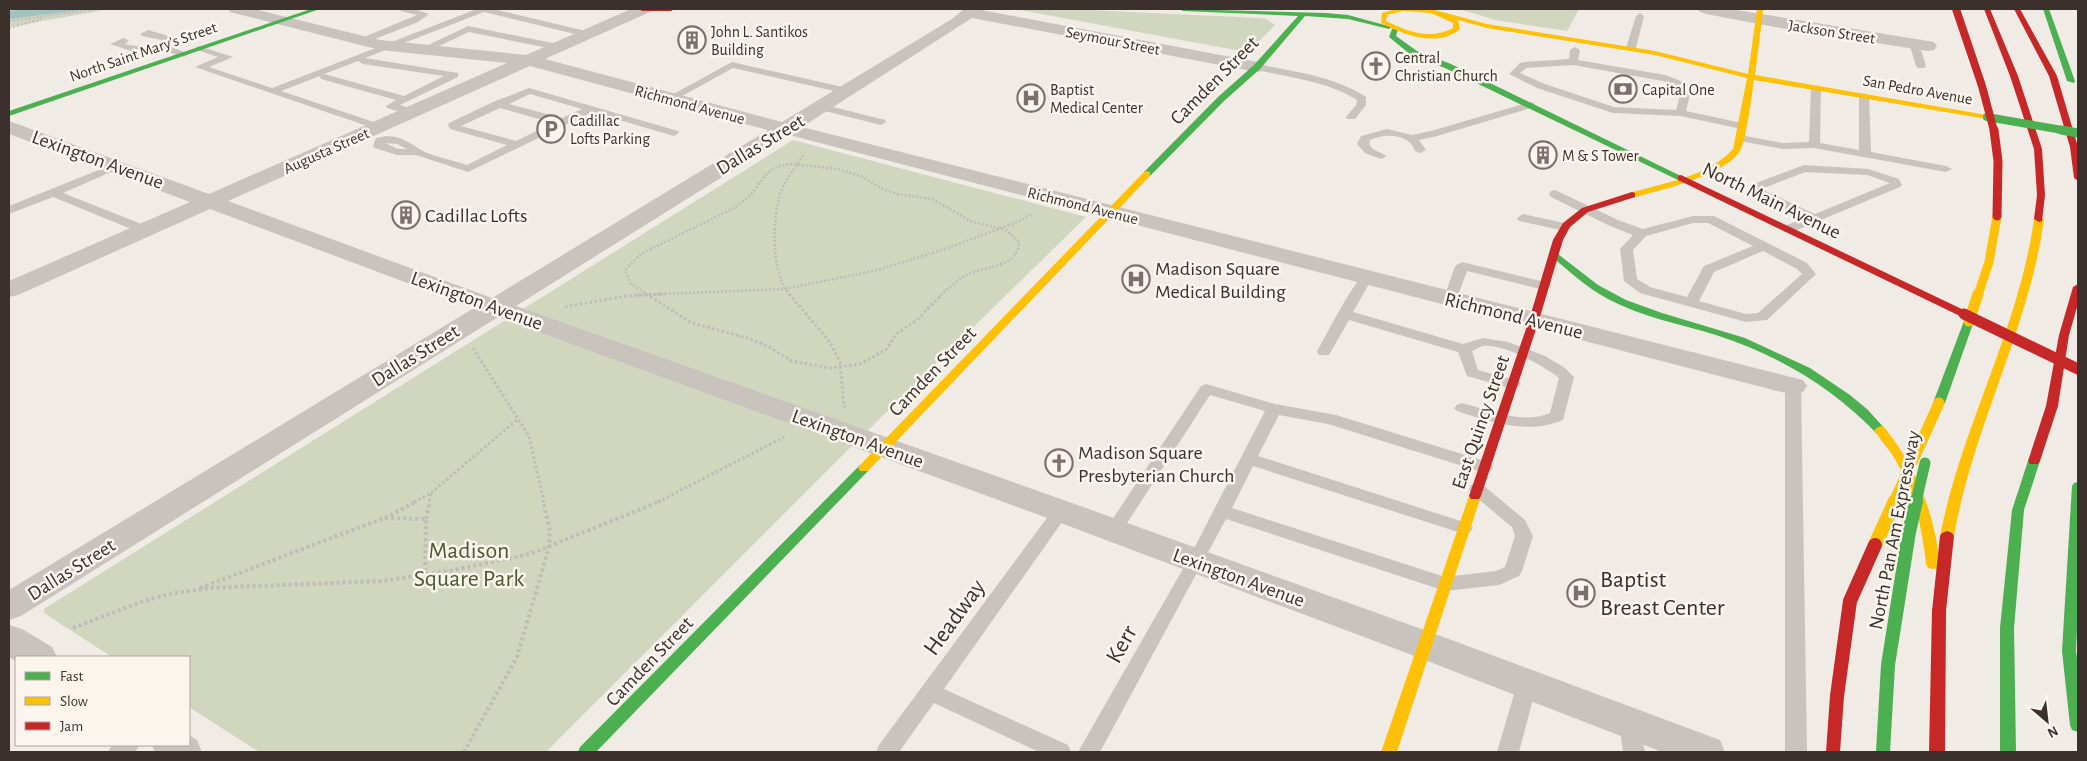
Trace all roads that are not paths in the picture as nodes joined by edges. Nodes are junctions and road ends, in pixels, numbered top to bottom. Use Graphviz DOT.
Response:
graph roads {
  1 [pos="236,9"];
  2 [pos="317,9"];
  3 [pos="404,9"];
  4 [pos="484,9"];
  5 [pos="643,9"];
  6 [pos="671,9"];
  7 [pos="1183,9"];
  8 [pos="1354,9"];
  9 [pos="1706,9"];
  10 [pos="1956,9"];
  11 [pos="1987,9"];
  12 [pos="2018,9"];
  13 [pos="2046,9"];
  14 [pos="1394,10"];
  15 [pos="972,11"];
  16 [pos="1760,11"];
  17 [pos="1303,14"];
  18 [pos="1446,15"];
  19 [pos="1640,16"];
  20 [pos="280,21"];
  21 [pos="1392,28"];
  22 [pos="145,34"];
  23 [pos="587,34"];
  24 [pos="1444,34"];
  25 [pos="124,41"];
  26 [pos="362,41"];
  27 [pos="1921,44"];
  28 [pos="160,46"];
  29 [pos="386,46"];
  30 [pos="558,47"];
  31 [pos="1631,48"];
  32 [pos="199,49"];
  33 [pos="423,50"];
  34 [pos="1575,50"];
  35 [pos="184,54"];
  36 [pos="528,60"];
  37 [pos="363,62"];
  38 [pos="1573,62"];
  39 [pos="1448,66"];
  40 [pos="1921,66"];
  41 [pos="1257,67"];
  42 [pos="324,77"];
  43 [pos="1752,77"];
  44 [pos="1816,88"];
  45 [pos="272,91"];
  46 [pos="847,91"];
  47 [pos="2075,92"];
  48 [pos="1864,96"];
  49 [pos="671,98"];
  50 [pos="497,104"];
  51 [pos="1530,105"];
  52 [pos="408,106"];
  53 [pos="820,107"];
  54 [pos="591,108"];
  55 [pos="1680,113"];
  56 [pos="9,114"];
  57 [pos="1351,117"];
  58 [pos="563,122"];
  59 [pos="881,122"];
  60 [pos="1742,126"];
  61 [pos="9,127"];
  62 [pos="786,129"];
  63 [pos="674,133"];
  64 [pos="2078,133"];
  65 [pos="373,134"];
  66 [pos="1411,138"];
  67 [pos="1740,138"];
  68 [pos="518,145"];
  69 [pos="1814,145"];
  70 [pos="1420,150"];
  71 [pos="1865,154"];
  72 [pos="1381,156"];
  73 [pos="116,166"];
  74 [pos="1946,169"];
  75 [pos="2078,178"];
  76 [pos="1684,179"];
  77 [pos="53,193"];
  78 [pos="1555,194"];
  79 [pos="211,201"];
  80 [pos="9,210"];
  81 [pos="1586,210"];
  82 [pos="1110,212"];
  83 [pos="1523,218"];
  84 [pos="1815,218"];
  85 [pos="1565,227"];
  86 [pos="1788,229"];
  87 [pos="145,230"];
  88 [pos="1642,233"];
  89 [pos="1763,246"];
  90 [pos="1554,254"];
  91 [pos="1366,277"];
  92 [pos="1544,286"];
  93 [pos="2078,287"];
  94 [pos="9,290"];
  95 [pos="1451,298"];
  96 [pos="1691,303"];
  97 [pos="493,307"];
  98 [pos="1345,314"];
  99 [pos="1967,318"];
  100 [pos="1534,320"];
  101 [pos="1464,349"];
  102 [pos="1524,351"];
  103 [pos="1324,352"];
  104 [pos="2078,369"];
  105 [pos="1513,384"];
  106 [pos="1793,386"];
  107 [pos="1938,403"];
  108 [pos="1462,408"];
  109 [pos="1274,409"];
  110 [pos="1500,420"];
  111 [pos="884,447"];
  112 [pos="1248,459"];
  113 [pos="1485,467"];
  114 [pos="2078,486"];
  115 [pos="1477,489"];
  116 [pos="1061,511"];
  117 [pos="1222,511"];
  118 [pos="1464,528"];
  119 [pos="1114,530"];
  120 [pos="1196,561"];
  121 [pos="1446,584"];
  122 [pos="9,607"];
  123 [pos="1939,621"];
  124 [pos="9,639"];
  125 [pos="1425,645"];
  126 [pos="37,656"];
  127 [pos="1527,684"];
  128 [pos="931,692"];
  129 [pos="2078,725"];
  130 [pos="1631,738"];
  131 [pos="586,752"];
  132 [pos="887,752"];
  133 [pos="1060,752"];
  134 [pos="1089,752"];
  135 [pos="1389,752"];
  136 [pos="1508,752"];
  137 [pos="1706,752"];
  138 [pos="1796,752"];
  139 [pos="1833,752"];
  140 [pos="1883,752"];
  141 [pos="1937,752"];
  142 [pos="2008,752"];
  1 -- 20 [label="street, Richmond Avenue"];
  2 -- 20 [label="main road, North Saint Mary's Street"];
  3 -- 26 [label="lane"];
  4 -- 23 [label="lane"];
  4 -- 29 [label="lane"];
  5 -- 6 [label="main road"];
  5 -- 23 [label="street, Augusta Street"];
  7 -- 17 [label="main road, San Pedro Avenue"];
  8 -- 14 [label="main road, San Pedro Avenue"];
  9 -- 16 [label="street, Jackson Street"];
  10 -- 99 [label="main road, North Pan Am Expressway, bridge"];
  11 -- 123 [label="main road"];
  12 -- 75 [label="main road"];
  13 -- 47 [label="main road"];
  14 -- 18 [label="main road, San Pedro Avenue"];
  14 -- 21 [label="main road"];
  15 -- 41 [label="street, Seymour Street"];
  15 -- 46 [label="street, Dallas Street"];
  16 -- 27 [label="street, Jackson Street"];
  16 -- 43 [label="main road, East Quincy Street"];
  17 -- 21 [label="main road, San Pedro Avenue"];
  17 -- 41 [label="main road, Camden Street"];
  18 -- 24 [label="main road"];
  18 -- 31 [label="main road, San Pedro Avenue"];
  19 -- 31 [label="lane"];
  20 -- 26 [label="street, Richmond Avenue"];
  20 -- 32 [label="main road, North Saint Mary's Street"];
  21 -- 24 [label="main road, San Pedro Avenue"];
  21 -- 39 [label="main road, North Main Avenue"];
  22 -- 28 [label="lane"];
  23 -- 30 [label="street, Augusta Street"];
  24 -- 34 [label="main road, San Pedro Avenue"];
  24 -- 39 [label="main road"];
  25 -- 28 [label="lane"];
  26 -- 29 [label="street, Richmond Avenue"];
  27 -- 40 [label="lane"];
  28 -- 35 [label="lane"];
  29 -- 33 [label="street, Richmond Avenue"];
  29 -- 45 [label="lane"];
  30 -- 33 [label="lane"];
  30 -- 36 [label="street, Augusta Street"];
  31 -- 43 [label="main road, San Pedro Avenue"];
  32 -- 35 [label="main road, North Saint Mary's Street"];
  32 -- 45 [label="lane"];
  33 -- 36 [label="street, Richmond Avenue"];
  34 -- 38 [label="lane"];
  34 -- 43 [label="main road, San Pedro Avenue"];
  35 -- 56 [label="main road, North Saint Mary's Street"];
  36 -- 49 [label="street, Richmond Avenue"];
  36 -- 52 [label="street, Augusta Street"];
  37 -- 52 [label="lane"];
  38 -- 55 [label="lane"];
  38 -- 55 [label="lane"];
  39 -- 51 [label="main road, North Main Avenue"];
  41 -- 57 [label="lane"];
  41 -- 82 [label="main road, Camden Street"];
  42 -- 52 [label="lane"];
  43 -- 44 [label="main road, San Pedro Avenue"];
  43 -- 60 [label="main road, East Quincy Street"];
  44 -- 48 [label="main road, San Pedro Avenue"];
  44 -- 69 [label="lane"];
  45 -- 65 [label="lane"];
  46 -- 49 [label="lane"];
  46 -- 53 [label="street, Dallas Street"];
  48 -- 64 [label="main road, San Pedro Avenue, bridge"];
  48 -- 71 [label="lane"];
  49 -- 62 [label="street, Richmond Avenue"];
  50 -- 54 [label="lane"];
  50 -- 58 [label="lane"];
  50 -- 68 [label="lane"];
  51 -- 66 [label="lane"];
  51 -- 76 [label="main road, North Main Avenue"];
  52 -- 65 [label="street, Augusta Street"];
  53 -- 59 [label="lane"];
  53 -- 62 [label="street, Dallas Street"];
  54 -- 58 [label="lane"];
  54 -- 63 [label="lane"];
  55 -- 60 [label="lane"];
  58 -- 68 [label="lane"];
  60 -- 67 [label="main road, East Quincy Street"];
  61 -- 73 [label="street, Lexington Avenue"];
  62 -- 82 [label="street, Richmond Avenue"];
  62 -- 97 [label="street, Dallas Street"];
  65 -- 68 [label="lane"];
  65 -- 79 [label="street, Augusta Street"];
  66 -- 70 [label="lane"];
  66 -- 72 [label="lane"];
  67 -- 69 [label="lane"];
  67 -- 76 [label="main road, East Quincy Street"];
  69 -- 71 [label="lane"];
  71 -- 74 [label="lane"];
  73 -- 77 [label="lane"];
  73 -- 79 [label="street, Lexington Avenue"];
  76 -- 81 [label="main road, East Quincy Street"];
  76 -- 86 [label="main road, North Main Avenue"];
  77 -- 80 [label="lane"];
  77 -- 87 [label="lane"];
  78 -- 81 [label="lane"];
  79 -- 87 [label="street, Augusta Street"];
  79 -- 97 [label="street, Lexington Avenue"];
  81 -- 85 [label="main road, East Quincy Street"];
  81 -- 88 [label="lane"];
  82 -- 91 [label="street, Richmond Avenue"];
  82 -- 111 [label="main road, Camden Street"];
  83 -- 85 [label="lane"];
  84 -- 84 [label="lane"];
  84 -- 86 [label="lane"];
  85 -- 90 [label="main road, East Quincy Street"];
  86 -- 99 [label="main road, North Main Avenue"];
  87 -- 94 [label="street, Augusta Street"];
  88 -- 89 [label="lane"];
  88 -- 96 [label="lane"];
  89 -- 96 [label="lane"];
  89 -- 96 [label="lane"];
  90 -- 92 [label="main road, East Quincy Street"];
  90 -- 123 [label="main road"];
  91 -- 95 [label="street, Richmond Avenue"];
  91 -- 98 [label="lane"];
  92 -- 95 [label="lane"];
  92 -- 100 [label="main road, East Quincy Street"];
  93 -- 142 [label="main road"];
  95 -- 100 [label="street, Richmond Avenue"];
  97 -- 111 [label="street, Lexington Avenue"];
  97 -- 122 [label="street, Dallas Street"];
  98 -- 101 [label="lane"];
  98 -- 103 [label="lane"];
  99 -- 104 [label="main road, North Main Avenue, bridge"];
  99 -- 107 [label="main road, North Pan Am Expressway"];
  100 -- 102 [label="main road, East Quincy Street"];
  100 -- 106 [label="street, Richmond Avenue"];
  101 -- 102 [label="lane"];
  101 -- 105 [label="lane"];
  102 -- 105 [label="main road, East Quincy Street"];
  102 -- 110 [label="lane"];
  105 -- 110 [label="main road, East Quincy Street"];
  106 -- 138 [label="lane"];
  107 -- 139 [label="main road, bridge"];
  107 -- 140 [label="main road, North Pan Am Expressway, bridge"];
  108 -- 110 [label="lane"];
  109 -- 112 [label="lane, Kerr"];
  109 -- 113 [label="lane"];
  109 -- 119 [label="lane"];
  110 -- 113 [label="main road, East Quincy Street"];
  111 -- 116 [label="street, Lexington Avenue"];
  111 -- 131 [label="main road, Camden Street"];
  112 -- 117 [label="lane, Kerr"];
  112 -- 118 [label="lane"];
  113 -- 115 [label="main road, East Quincy Street"];
  114 -- 129 [label="main road"];
  115 -- 118 [label="main road, East Quincy Street"];
  115 -- 121 [label="lane"];
  116 -- 119 [label="street, Lexington Avenue"];
  116 -- 128 [label="lane, Headway"];
  117 -- 120 [label="lane, Kerr"];
  117 -- 121 [label="lane"];
  118 -- 121 [label="main road, East Quincy Street"];
  119 -- 120 [label="street, Lexington Avenue"];
  120 -- 125 [label="street, Lexington Avenue"];
  120 -- 134 [label="lane, Kerr"];
  121 -- 125 [label="main road, East Quincy Street"];
  123 -- 141 [label="main road"];
  124 -- 126 [label="street"];
  125 -- 127 [label="street, Lexington Avenue"];
  125 -- 135 [label="main road, East Quincy Street"];
  127 -- 130 [label="street, Lexington Avenue"];
  127 -- 136 [label="lane"];
  128 -- 132 [label="lane, Headway"];
  128 -- 133 [label="lane"];
  130 -- 137 [label="street, Lexington Avenue"];
}
